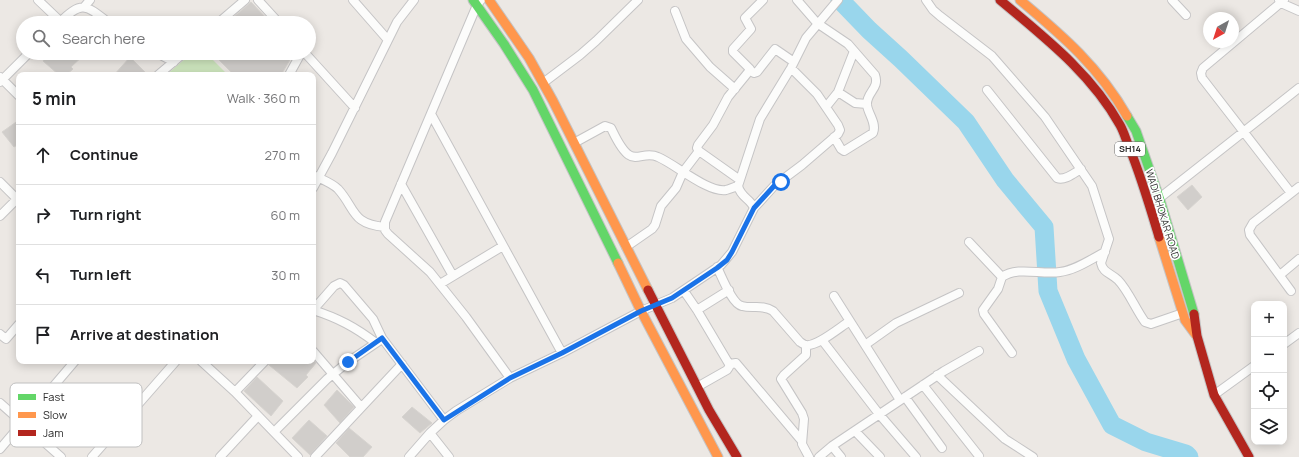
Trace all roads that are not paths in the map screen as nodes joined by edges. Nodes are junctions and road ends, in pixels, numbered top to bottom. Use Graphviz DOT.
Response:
graph roads {
  1 [pos="38,0"];
  2 [pos="90,0"];
  3 [pos="244,0"];
  4 [pos="258,0"];
  5 [pos="353,0"];
  6 [pos="414,0"];
  7 [pos="489,0"];
  8 [pos="638,0"];
  9 [pos="763,0"];
  10 [pos="797,0"];
  11 [pos="838,0"];
  12 [pos="926,0"];
  13 [pos="1000,0"];
  14 [pos="1020,0"];
  15 [pos="1172,0"];
  16 [pos="1281,1"];
  17 [pos="477,2"];
  18 [pos="84,7"];
  19 [pos="675,11"];
  20 [pos="1299,11"];
  21 [pos="1186,15"];
  22 [pos="54,16"];
  23 [pos="66,16"];
  24 [pos="100,16"];
  25 [pos="226,16"];
  26 [pos="272,16"];
  27 [pos="818,23"];
  28 [pos="388,40"];
  29 [pos="854,51"];
  30 [pos="21,60"];
  31 [pos="170,60"];
  32 [pos="297,60"];
  33 [pos="311,60"];
  34 [pos="174,62"];
  35 [pos="792,65"];
  36 [pos="750,70"];
  37 [pos="162,72"];
  38 [pos="291,72"];
  39 [pos="1,79"];
  40 [pos="543,83"];
  41 [pos="1299,88"];
  42 [pos="735,89"];
  43 [pos="987,90"];
  44 [pos="838,92"];
  45 [pos="16,93"];
  46 [pos="867,104"];
  47 [pos="826,106"];
  48 [pos="355,108"];
  49 [pos="431,114"];
  50 [pos="1244,131"];
  51 [pos="834,137"];
  52 [pos="574,143"];
  53 [pos="699,151"];
  54 [pos="1081,169"];
  55 [pos="683,172"];
  56 [pos="316,177"];
  57 [pos="0,182"];
  58 [pos="739,183"];
  59 [pos="401,184"];
  60 [pos="1299,187"];
  61 [pos="1291,193"];
  62 [pos="16,197"];
  63 [pos="1159,198"];
  64 [pos="16,201"];
  65 [pos="1149,203"];
  66 [pos="754,208"];
  67 [pos="0,216"];
  68 [pos="385,227"];
  69 [pos="969,242"];
  70 [pos="503,246"];
  71 [pos="626,247"];
  72 [pos="1105,252"];
  73 [pos="1299,259"];
  74 [pos="717,268"];
  75 [pos="1280,275"];
  76 [pos="453,276"];
  77 [pos="1002,277"];
  78 [pos="440,284"];
  79 [pos="729,290"];
  80 [pos="684,291"];
  81 [pos="1291,291"];
  82 [pos="959,293"];
  83 [pos="834,296"];
  84 [pos="656,305"];
  85 [pos="316,307"];
  86 [pos="697,310"];
  87 [pos="316,311"];
  88 [pos="641,311"];
  89 [pos="1183,313"];
  90 [pos="850,321"];
  91 [pos="16,327"];
  92 [pos="1299,333"];
  93 [pos="0,334"];
  94 [pos="1197,336"];
  95 [pos="379,340"];
  96 [pos="822,340"];
  97 [pos="1287,342"];
  98 [pos="806,345"];
  99 [pos="865,345"];
  100 [pos="979,351"];
  101 [pos="562,353"];
  102 [pos="1012,353"];
  103 [pos="316,354"];
  104 [pos="72,364"];
  105 [pos="173,364"];
  106 [pos="204,364"];
  107 [pos="263,364"];
  108 [pos="402,364"];
  109 [pos="729,364"];
  110 [pos="1251,368"];
  111 [pos="333,374"];
  112 [pos="938,375"];
  113 [pos="510,378"];
  114 [pos="56,383"];
  115 [pos="922,385"];
  116 [pos="697,387"];
  117 [pos="235,392"];
  118 [pos="1214,395"];
  119 [pos="902,398"];
  120 [pos="142,400"];
  121 [pos="0,403"];
  122 [pos="361,407"];
  123 [pos="10,412"];
  124 [pos="879,414"];
  125 [pos="258,416"];
  126 [pos="444,420"];
  127 [pos="720,428"];
  128 [pos="855,431"];
  129 [pos="274,432"];
  130 [pos="430,433"];
  131 [pos="706,436"];
  132 [pos="10,437"];
  133 [pos="802,440"];
  134 [pos="832,446"];
  135 [pos="51,447"];
  136 [pos="101,447"];
  137 [pos="942,448"];
  138 [pos="0,449"];
  139 [pos="1244,455"];
  140 [pos="979,456"];
  141 [pos="62,457"];
  142 [pos="92,457"];
  143 [pos="220,457"];
  144 [pos="298,457"];
  145 [pos="315,457"];
  146 [pos="410,457"];
  147 [pos="449,457"];
  148 [pos="718,457"];
  149 [pos="737,457"];
  150 [pos="810,457"];
  151 [pos="819,457"];
  152 [pos="841,457"];
  153 [pos="880,457"];
  154 [pos="916,457"];
  155 [pos="1033,457"];
  1 -- 22 [label="street"];
  2 -- 18 [label="street"];
  3 -- 25 [label="street"];
  4 -- 26 [label="street"];
  5 -- 28 [label="street"];
  6 -- 28 [label="street"];
  7 -- 40 [label="street"];
  8 -- 40 [label="street"];
  9 -- 36 [label="street"];
  10 -- 27 [label="street"];
  11 -- 27 [label="street"];
  12 -- 54 [label="street"];
  13 -- 65 [label="street, WADI BHOKAR ROAD / SH14"];
  14 -- 63 [label="street, WADI BHOKAR ROAD / SH14"];
  15 -- 21 [label="street"];
  16 -- 20 [label="street"];
  16 -- 50 [label="street"];
  17 -- 49 [label="street"];
  17 -- 88 [label="street"];
  18 -- 23 [label="street"];
  18 -- 24 [label="street"];
  19 -- 42 [label="street"];
  27 -- 29 [label="street"];
  27 -- 35 [label="street"];
  28 -- 48 [label="street"];
  29 -- 44 [label="street"];
  29 -- 46 [label="street"];
  30 -- 39 [label="street"];
  31 -- 34 [label="street"];
  32 -- 38 [label="street"];
  33 -- 48 [label="street"];
  34 -- 37 [label="street"];
  35 -- 36 [label="street"];
  35 -- 47 [label="street"];
  35 -- 58 [label="street"];
  36 -- 42 [label="street"];
  39 -- 45 [label="street"];
  40 -- 52 [label="street"];
  41 -- 50 [label="street"];
  42 -- 53 [label="street"];
  43 -- 54 [label="street"];
  44 -- 46 [label="street"];
  44 -- 47 [label="street"];
  46 -- 51 [label="street"];
  47 -- 51 [label="street"];
  48 -- 56 [label="street"];
  49 -- 59 [label="street"];
  49 -- 70 [label="street"];
  50 -- 61 [label="street"];
  50 -- 63 [label="street"];
  51 -- 66 [label="street"];
  52 -- 55 [label="street"];
  52 -- 71 [label="street"];
  53 -- 55 [label="street"];
  53 -- 58 [label="street"];
  54 -- 72 [label="street"];
  55 -- 58 [label="street"];
  55 -- 71 [label="street"];
  56 -- 68 [label="street"];
  57 -- 62 [label="street"];
  58 -- 66 [label="street"];
  59 -- 68 [label="street"];
  59 -- 76 [label="street"];
  60 -- 61 [label="street"];
  61 -- 75 [label="street"];
  63 -- 65 [label="street"];
  63 -- 94 [label="street, WADI BHOKAR ROAD / SH14"];
  64 -- 67 [label="street"];
  65 -- 89 [label="street, WADI BHOKAR ROAD / SH14"];
  66 -- 74 [label="street"];
  68 -- 78 [label="street"];
  69 -- 77 [label="street"];
  70 -- 76 [label="street"];
  70 -- 101 [label="street"];
  71 -- 84 [label="street"];
  72 -- 77 [label="street"];
  72 -- 89 [label="street"];
  73 -- 75 [label="street"];
  74 -- 79 [label="street"];
  74 -- 80 [label="street"];
  75 -- 81 [label="street"];
  76 -- 78 [label="street"];
  77 -- 102 [label="street"];
  78 -- 113 [label="street"];
  79 -- 86 [label="street"];
  79 -- 98 [label="street"];
  80 -- 84 [label="street"];
  80 -- 86 [label="street"];
  82 -- 99 [label="street"];
  83 -- 90 [label="street"];
  84 -- 88 [label="street"];
  84 -- 116 [label="street"];
  85 -- 95 [label="street"];
  86 -- 109 [label="street"];
  87 -- 95 [label="street"];
  88 -- 101 [label="street"];
  88 -- 131 [label="street"];
  89 -- 94 [label="street, WADI BHOKAR ROAD / SH14"];
  90 -- 96 [label="street"];
  90 -- 99 [label="street"];
  91 -- 93 [label="street"];
  92 -- 97 [label="street"];
  94 -- 118 [label="street, WADI BHOKAR ROAD / SH14"];
  95 -- 108 [label="street"];
  95 -- 111 [label="street"];
  96 -- 98 [label="street"];
  96 -- 124 [label="street"];
  98 -- 133 [label="street"];
  99 -- 119 [label="street"];
  100 -- 112 [label="street"];
  101 -- 113 [label="street"];
  103 -- 111 [label="street"];
  104 -- 114 [label="street"];
  105 -- 120 [label="street"];
  106 -- 117 [label="street"];
  107 -- 117 [label="street"];
  108 -- 122 [label="street"];
  108 -- 126 [label="street"];
  109 -- 116 [label="street"];
  109 -- 133 [label="street"];
  110 -- 118 [label="street"];
  111 -- 122 [label="street"];
  111 -- 129 [label="street"];
  112 -- 115 [label="street"];
  112 -- 155 [label="street"];
  113 -- 126 [label="street"];
  115 -- 119 [label="street"];
  115 -- 140 [label="street"];
  116 -- 127 [label="street"];
  117 -- 125 [label="street"];
  118 -- 139 [label="street, WADI BHOKAR ROAD / SH14"];
  119 -- 124 [label="street"];
  119 -- 137 [label="street"];
  121 -- 123 [label="street"];
  122 -- 145 [label="street"];
  124 -- 128 [label="street"];
  124 -- 154 [label="street"];
  125 -- 129 [label="street"];
  125 -- 143 [label="street"];
  126 -- 130 [label="street"];
  127 -- 131 [label="street"];
  127 -- 149 [label="street"];
  128 -- 134 [label="street"];
  128 -- 153 [label="street"];
  129 -- 144 [label="street"];
  130 -- 146 [label="street"];
  130 -- 147 [label="street"];
  131 -- 148 [label="street"];
  132 -- 138 [label="street"];
  133 -- 150 [label="street"];
  134 -- 151 [label="street"];
  134 -- 152 [label="street"];
  135 -- 141 [label="street"];
  136 -- 142 [label="street"];
}
